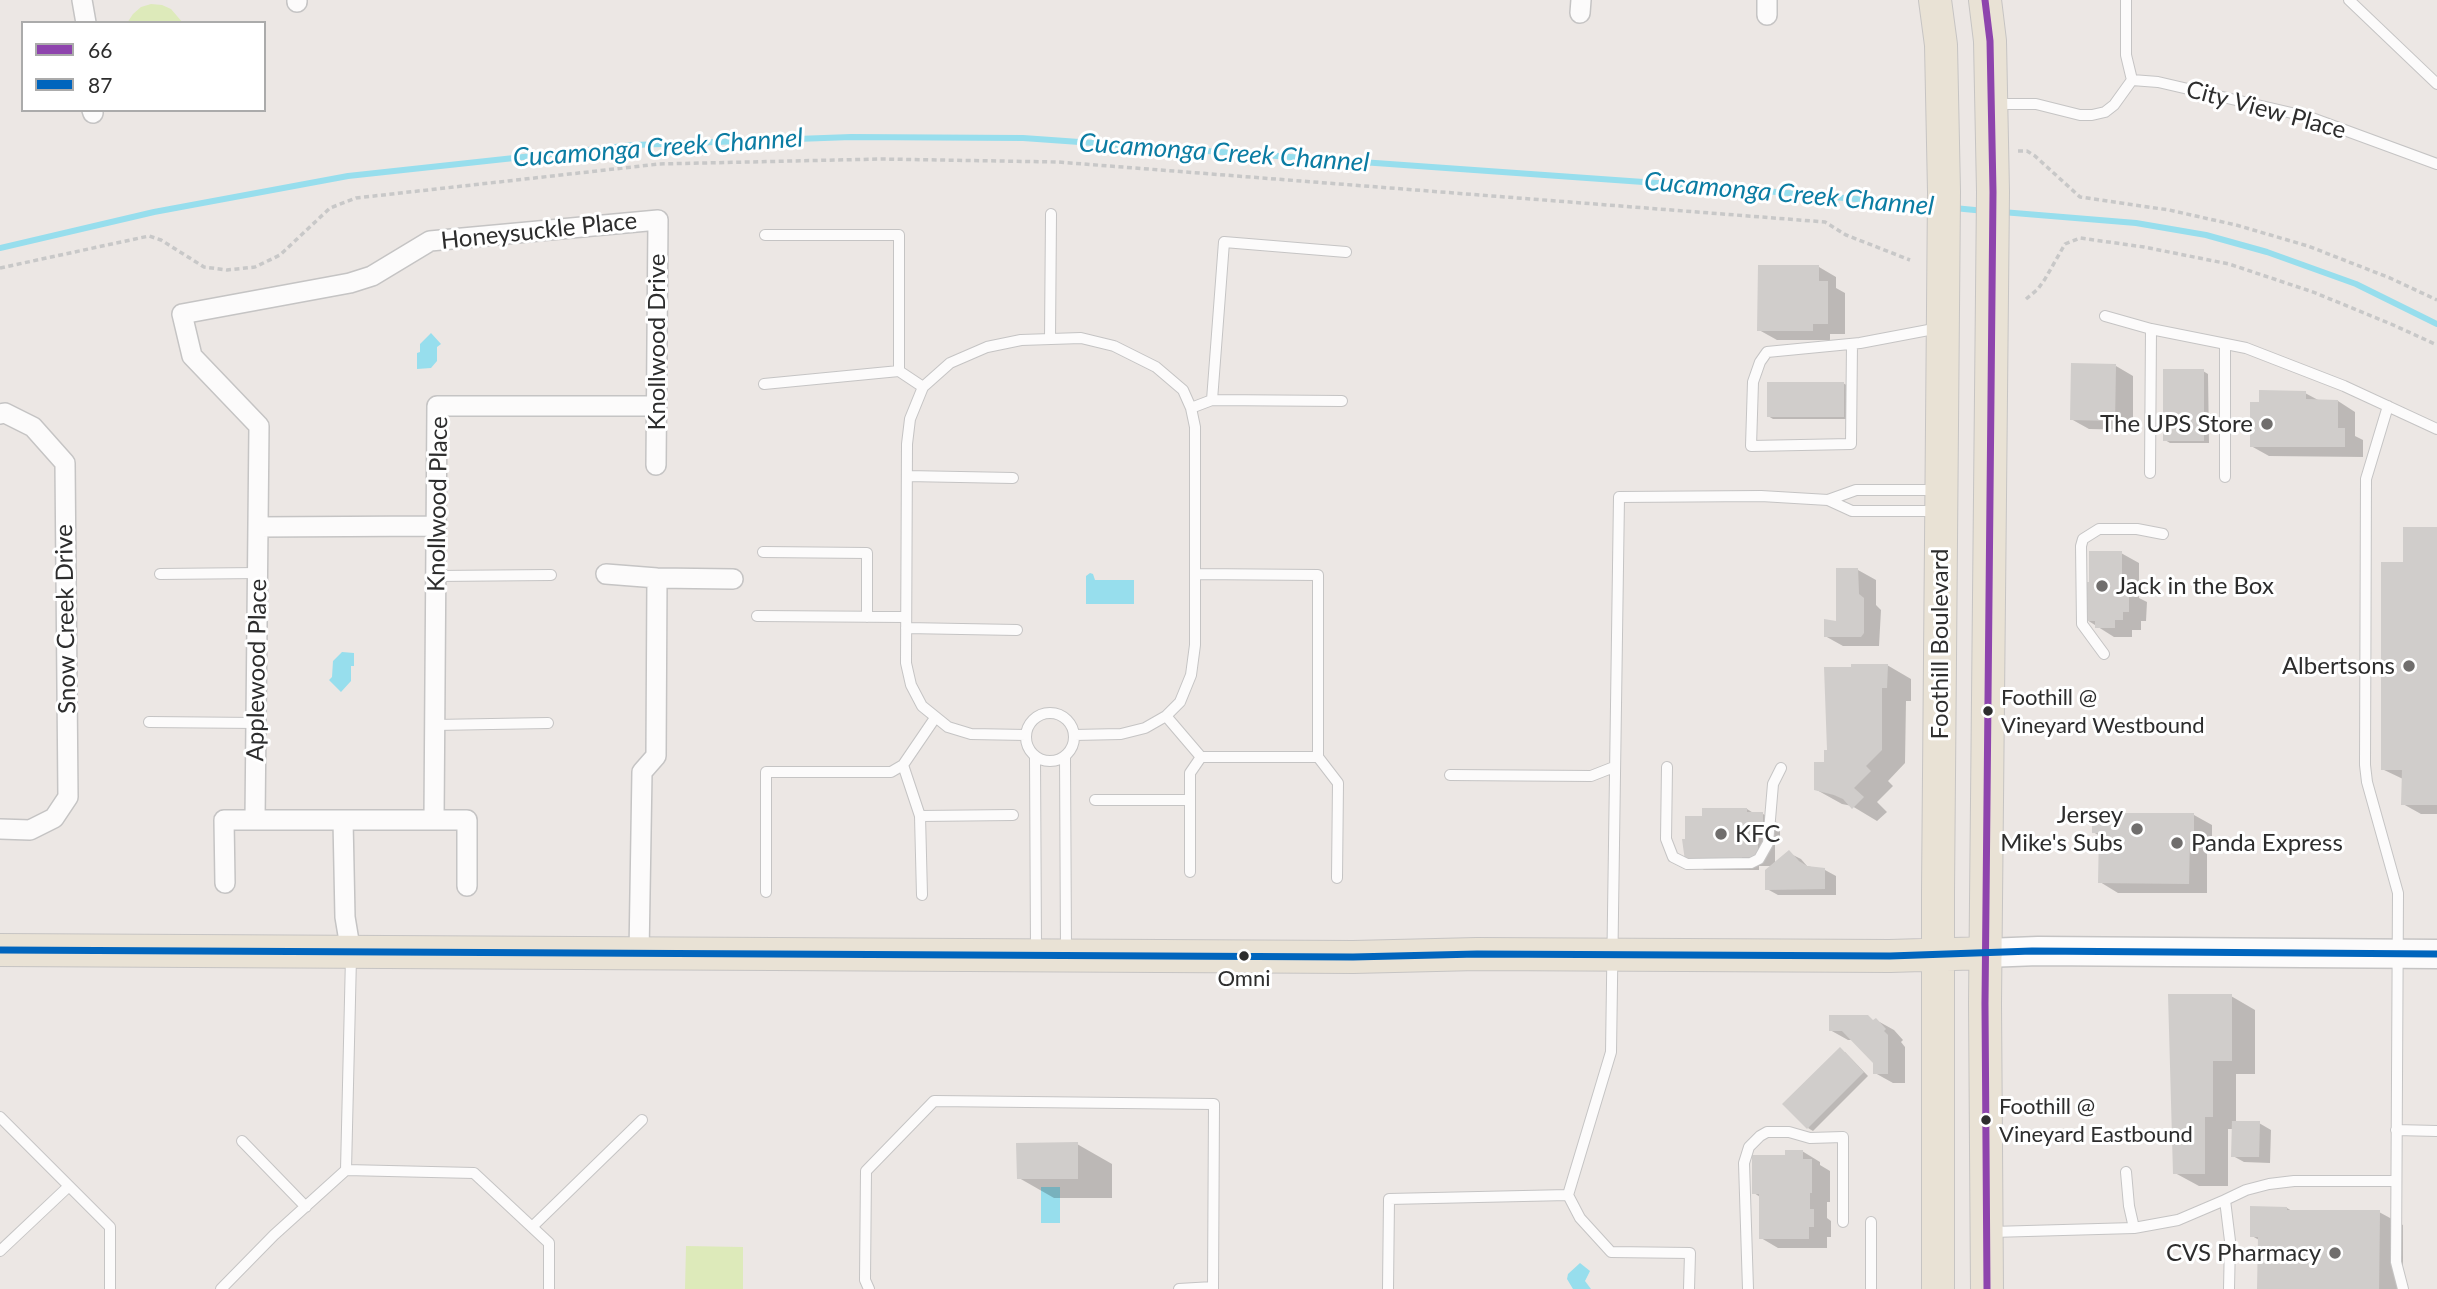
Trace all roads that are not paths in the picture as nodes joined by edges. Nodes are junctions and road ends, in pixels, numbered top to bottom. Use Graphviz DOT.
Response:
graph roads {
  1 [pos="82,0"];
  2 [pos="1935,0"];
  3 [pos="1985,0"];
  4 [pos="2126,0"];
  5 [pos="2349,0"];
  6 [pos="86,21"];
  7 [pos="2132,80"];
  8 [pos="2437,84"];
  9 [pos="1992,104"];
  10 [pos="2437,164"];
  11 [pos="1051,214"];
  12 [pos="658,220"];
  13 [pos="765,235"];
  14 [pos="1346,252"];
  15 [pos="2105,316"];
  16 [pos="1943,327"];
  17 [pos="2151,329"];
  18 [pos="1050,339"];
  19 [pos="1852,344"];
  20 [pos="2225,345"];
  21 [pos="899,371"];
  22 [pos="764,384"];
  23 [pos="923,387"];
  24 [pos="1212,400"];
  25 [pos="1342,401"];
  26 [pos="656,405"];
  27 [pos="2388,406"];
  28 [pos="1191,408"];
  29 [pos="0,414"];
  30 [pos="259,426"];
  31 [pos="2437,429"];
  32 [pos="656,465"];
  33 [pos="2150,473"];
  34 [pos="907,476"];
  35 [pos="2225,477"];
  36 [pos="1013,478"];
  37 [pos="1828,500"];
  38 [pos="1941,501"];
  39 [pos="436,526"];
  40 [pos="258,527"];
  41 [pos="2163,534"];
  42 [pos="763,552"];
  43 [pos="258,573"];
  44 [pos="160,574"];
  45 [pos="606,574"];
  46 [pos="1195,574"];
  47 [pos="551,575"];
  48 [pos="436,576"];
  49 [pos="657,578"];
  50 [pos="733,579"];
  51 [pos="757,616"];
  52 [pos="867,617"];
  53 [pos="906,617"];
  54 [pos="906,628"];
  55 [pos="1017,630"];
  56 [pos="2104,654"];
  57 [pos="1166,716"];
  58 [pos="935,718"];
  59 [pos="149,722"];
  60 [pos="256,723"];
  61 [pos="548,723"];
  62 [pos="435,725"];
  63 [pos="1026,734"];
  64 [pos="1074,735"];
  65 [pos="1035,756"];
  66 [pos="1065,756"];
  67 [pos="1201,757"];
  68 [pos="1318,757"];
  69 [pos="903,765"];
  70 [pos="1614,767"];
  71 [pos="1667,767"];
  72 [pos="1781,768"];
  73 [pos="1450,775"];
  74 [pos="1095,800"];
  75 [pos="1190,800"];
  76 [pos="1013,815"];
  77 [pos="920,816"];
  78 [pos="434,819"];
  79 [pos="255,820"];
  80 [pos="344,820"];
  81 [pos="0,829"];
  82 [pos="1190,872"];
  83 [pos="1337,878"];
  84 [pos="225,883"];
  85 [pos="467,886"];
  86 [pos="766,892"];
  87 [pos="922,895"];
  88 [pos="0,950"];
  89 [pos="351,953"];
  90 [pos="1986,953"];
  91 [pos="639,954"];
  92 [pos="1612,954"];
  93 [pos="1938,954"];
  94 [pos="2396,954"];
  95 [pos="2437,954"];
  96 [pos="1051,956"];
  97 [pos="0,1117"];
  98 [pos="642,1120"];
  99 [pos="2396,1130"];
  100 [pos="2437,1131"];
  101 [pos="242,1140"];
  102 [pos="346,1170"];
  103 [pos="2126,1172"];
  104 [pos="2396,1181"];
  105 [pos="69,1186"];
  106 [pos="1569,1195"];
  107 [pos="2225,1200"];
  108 [pos="306,1207"];
  109 [pos="1843,1222"];
  110 [pos="1871,1222"];
  111 [pos="532,1227"];
  112 [pos="2134,1228"];
  113 [pos="1987,1232"];
  114 [pos="0,1251"];
  115 [pos="1213,1288"];
  116 [pos="110,1289"];
  117 [pos="220,1289"];
  118 [pos="549,1289"];
  119 [pos="869,1289"];
  120 [pos="1179,1289"];
  121 [pos="1388,1289"];
  122 [pos="1689,1289"];
  123 [pos="1748,1289"];
  124 [pos="1871,1289"];
  125 [pos="1938,1289"];
  126 [pos="1987,1289"];
  127 [pos="2229,1289"];
  128 [pos="2403,1289"];
  1 -- 6 [label="street"];
  2 -- 16 [label="main road, Foothill Boulevard"];
  3 -- 9 [label="main road, Foothill Boulevard"];
  4 -- 7 [label="lane"];
  5 -- 8 [label="lane"];
  7 -- 9 [label="lane"];
  7 -- 10 [label="lane, City View Place"];
  9 -- 90 [label="main road, Foothill Boulevard"];
  11 -- 18 [label="lane"];
  12 -- 26 [label="street, Knollwood Drive"];
  12 -- 30 [label="street, Honeysuckle Place"];
  13 -- 21 [label="lane"];
  14 -- 24 [label="lane"];
  15 -- 17 [label="lane"];
  16 -- 19 [label="lane"];
  16 -- 38 [label="main road, Foothill Boulevard"];
  17 -- 20 [label="lane"];
  17 -- 33 [label="lane"];
  18 -- 23 [label="lane"];
  18 -- 28 [label="lane"];
  19 -- 19 [label="lane"];
  20 -- 27 [label="lane"];
  20 -- 35 [label="lane"];
  21 -- 22 [label="lane"];
  21 -- 23 [label="lane"];
  23 -- 34 [label="lane"];
  24 -- 25 [label="lane"];
  24 -- 28 [label="lane"];
  26 -- 32 [label="street, Knollwood Drive"];
  26 -- 39 [label="street, Knollwood Place"];
  27 -- 31 [label="lane"];
  27 -- 94 [label="lane"];
  28 -- 46 [label="lane"];
  29 -- 81 [label="street, Snow Creek Drive"];
  30 -- 40 [label="street, Applewood Place"];
  34 -- 36 [label="lane"];
  34 -- 53 [label="lane"];
  37 -- 38 [label="lane"];
  37 -- 38 [label="lane"];
  37 -- 70 [label="lane"];
  38 -- 93 [label="main road, Foothill Boulevard"];
  39 -- 40 [label="street"];
  39 -- 48 [label="street, Knollwood Place"];
  40 -- 43 [label="street, Applewood Place"];
  41 -- 56 [label="lane"];
  42 -- 52 [label="lane"];
  43 -- 44 [label="lane"];
  43 -- 60 [label="street, Applewood Place"];
  45 -- 49 [label="street"];
  46 -- 57 [label="lane"];
  46 -- 68 [label="lane"];
  47 -- 48 [label="lane"];
  48 -- 62 [label="street, Knollwood Place"];
  49 -- 50 [label="street"];
  49 -- 91 [label="street"];
  51 -- 52 [label="lane"];
  52 -- 53 [label="lane"];
  53 -- 54 [label="lane"];
  54 -- 55 [label="lane"];
  54 -- 58 [label="lane"];
  57 -- 64 [label="lane"];
  57 -- 67 [label="lane"];
  58 -- 63 [label="lane"];
  58 -- 69 [label="lane"];
  59 -- 60 [label="lane"];
  60 -- 79 [label="street, Applewood Place"];
  61 -- 62 [label="lane"];
  62 -- 78 [label="street, Knollwood Place"];
  63 -- 64 [label="lane"];
  63 -- 65 [label="lane"];
  64 -- 66 [label="lane"];
  65 -- 66 [label="lane"];
  65 -- 96 [label="lane"];
  66 -- 96 [label="lane"];
  67 -- 68 [label="lane"];
  67 -- 75 [label="lane"];
  68 -- 83 [label="lane"];
  69 -- 77 [label="lane"];
  69 -- 86 [label="lane"];
  70 -- 73 [label="lane"];
  70 -- 92 [label="lane"];
  71 -- 72 [label="lane"];
  74 -- 75 [label="lane"];
  75 -- 82 [label="lane"];
  76 -- 77 [label="lane"];
  77 -- 87 [label="lane"];
  78 -- 80 [label="street"];
  78 -- 85 [label="street"];
  79 -- 80 [label="street"];
  79 -- 84 [label="street"];
  80 -- 89 [label="street"];
  88 -- 89 [label="main road"];
  89 -- 91 [label="main road"];
  89 -- 102 [label="lane"];
  90 -- 93 [label="main road"];
  90 -- 94 [label="main road"];
  90 -- 113 [label="main road, Foothill Boulevard"];
  91 -- 96 [label="main road"];
  92 -- 93 [label="main road"];
  92 -- 96 [label="main road"];
  92 -- 106 [label="lane"];
  93 -- 125 [label="main road, Foothill Boulevard"];
  94 -- 95 [label="main road"];
  94 -- 99 [label="lane"];
  97 -- 105 [label="lane"];
  98 -- 111 [label="lane"];
  99 -- 100 [label="lane"];
  99 -- 104 [label="lane"];
  101 -- 108 [label="lane"];
  102 -- 108 [label="lane"];
  102 -- 111 [label="lane"];
  103 -- 112 [label="lane"];
  104 -- 107 [label="lane"];
  104 -- 128 [label="lane"];
  105 -- 114 [label="lane"];
  105 -- 116 [label="lane"];
  106 -- 121 [label="lane"];
  106 -- 122 [label="lane"];
  107 -- 112 [label="lane"];
  107 -- 127 [label="lane"];
  108 -- 117 [label="lane"];
  109 -- 123 [label="lane"];
  110 -- 124 [label="lane"];
  111 -- 118 [label="lane"];
  112 -- 113 [label="lane"];
  113 -- 126 [label="main road, Foothill Boulevard"];
  115 -- 119 [label="lane"];
  115 -- 120 [label="lane"];
}
